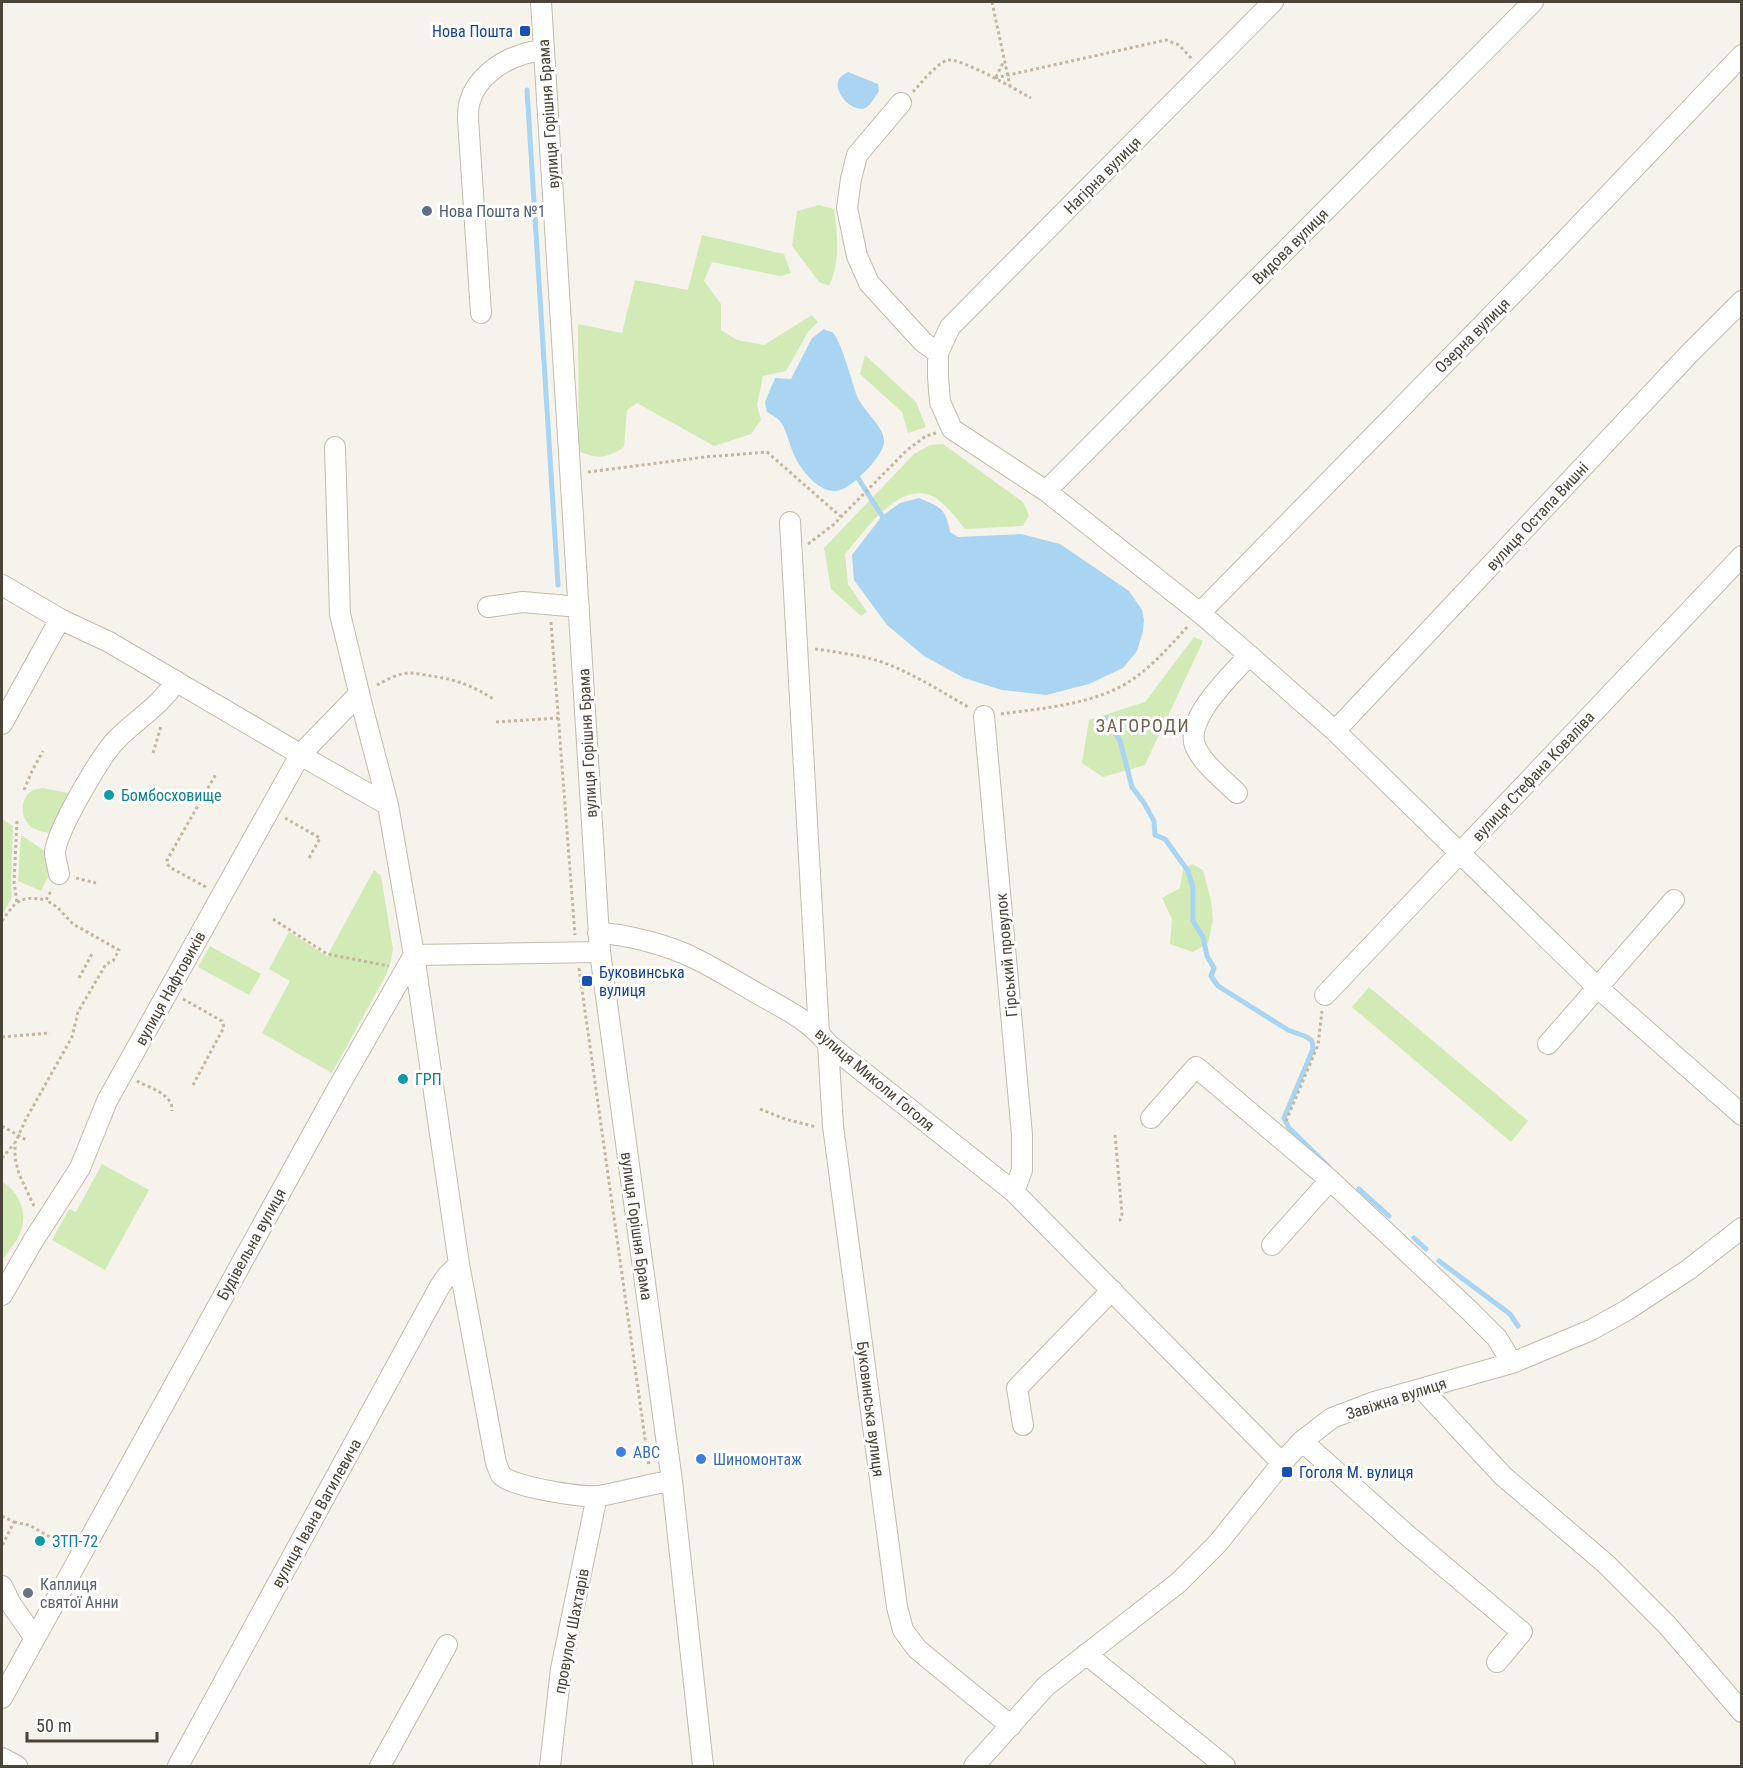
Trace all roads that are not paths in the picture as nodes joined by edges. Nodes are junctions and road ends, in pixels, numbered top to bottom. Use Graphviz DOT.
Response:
graph roads {
  1 [pos="541,2"];
  2 [pos="1274,2"];
  3 [pos="1533,2"];
  4 [pos="544,50"];
  5 [pos="1742,55"];
  6 [pos="901,104"];
  7 [pos="1742,302"];
  8 [pos="481,313"];
  9 [pos="938,353"];
  10 [pos="335,447"];
  11 [pos="1046,491"];
  12 [pos="790,522"];
  13 [pos="1742,556"];
  14 [pos="2,585"];
  15 [pos="488,607"];
  16 [pos="579,607"];
  17 [pos="1200,613"];
  18 [pos="60,619"];
  19 [pos="1250,655"];
  20 [pos="176,681"];
  21 [pos="359,694"];
  22 [pos="984,716"];
  23 [pos="2,724"];
  24 [pos="1335,731"];
  25 [pos="300,755"];
  26 [pos="1237,793"];
  27 [pos="388,805"];
  28 [pos="1459,854"];
  29 [pos="59,874"];
  30 [pos="1674,900"];
  31 [pos="599,942"];
  32 [pos="410,961"];
  33 [pos="1597,987"];
  34 [pos="1324,995"];
  35 [pos="823,1038"];
  36 [pos="1548,1044"];
  37 [pos="1742,1115"];
  38 [pos="1151,1118"];
  39 [pos="1330,1180"];
  40 [pos="1014,1192"];
  41 [pos="1742,1228"];
  42 [pos="1272,1245"];
  43 [pos="459,1264"];
  44 [pos="1112,1290"];
  45 [pos="2,1295"];
  46 [pos="1512,1363"];
  47 [pos="1422,1389"];
  48 [pos="1023,1425"];
  49 [pos="1302,1441"];
  50 [pos="1282,1463"];
  51 [pos="672,1481"];
  52 [pos="597,1496"];
  53 [pos="2,1586"];
  54 [pos="34,1637"];
  55 [pos="447,1645"];
  56 [pos="1086,1654"];
  57 [pos="1497,1662"];
  58 [pos="2,1698"];
  59 [pos="1742,1712"];
  60 [pos="1011,1726"];
  61 [pos="2,1758"];
  62 [pos="17,1767"];
  63 [pos="178,1767"];
  64 [pos="380,1767"];
  65 [pos="550,1767"];
  66 [pos="703,1767"];
  67 [pos="974,1767"];
  68 [pos="1225,1767"];
  1 -- 4 [label="street, вулиця Горішня Брама"];
  2 -- 9 [label="street, Нагірна вулиця"];
  3 -- 11 [label="street, Видова вулиця"];
  4 -- 8 [label="street"];
  4 -- 16 [label="street, вулиця Горішня Брама"];
  5 -- 17 [label="street, Озерна вулиця"];
  6 -- 9 [label="street"];
  7 -- 24 [label="street, вулиця Остапа Вишні"];
  9 -- 11 [label="street"];
  10 -- 21 [label="street"];
  11 -- 17 [label="street"];
  12 -- 35 [label="street, Буковинська вулиця"];
  13 -- 28 [label="street, вулиця Стефана Коваліва"];
  14 -- 18 [label="street"];
  15 -- 16 [label="street"];
  16 -- 31 [label="street, вулиця Горішня Брама"];
  17 -- 19 [label="street"];
  18 -- 20 [label="street"];
  18 -- 23 [label="street"];
  19 -- 24 [label="street"];
  19 -- 26 [label="street"];
  20 -- 25 [label="street"];
  20 -- 29 [label="street"];
  21 -- 25 [label="street, вулиця Нафтовиків"];
  21 -- 27 [label="street"];
  22 -- 40 [label="street, Гірський провулок"];
  24 -- 28 [label="street"];
  25 -- 27 [label="street"];
  25 -- 45 [label="street, вулиця Нафтовиків"];
  27 -- 32 [label="street"];
  28 -- 33 [label="street"];
  28 -- 34 [label="street, вулиця Стефана Коваліва"];
  30 -- 33 [label="street"];
  31 -- 32 [label="street"];
  31 -- 35 [label="street, вулиця Миколи Гоголя"];
  31 -- 51 [label="street, вулиця Горішня Брама"];
  32 -- 43 [label="street"];
  32 -- 54 [label="street, Будівельна вулиця"];
  33 -- 36 [label="street"];
  33 -- 37 [label="street"];
  35 -- 40 [label="street, вулиця Миколи Гоголя"];
  35 -- 60 [label="street, Буковинська вулиця"];
  38 -- 39 [label="street"];
  39 -- 42 [label="street"];
  39 -- 46 [label="street"];
  40 -- 44 [label="street, вулиця Миколи Гоголя"];
  41 -- 46 [label="street, Завіжна вулиця"];
  43 -- 52 [label="street"];
  43 -- 63 [label="street, вулиця Івана Вагилевича"];
  44 -- 48 [label="street"];
  44 -- 50 [label="street, вулиця Миколи Гоголя"];
  46 -- 47 [label="street, Завіжна вулиця"];
  47 -- 49 [label="street, Завіжна вулиця"];
  47 -- 59 [label="street"];
  49 -- 50 [label="street, Завіжна вулиця"];
  49 -- 57 [label="street"];
  50 -- 56 [label="street, Завіжна вулиця"];
  51 -- 52 [label="street"];
  51 -- 66 [label="street, вулиця Горішня Брама"];
  52 -- 65 [label="street, провулок Шахтарів"];
  53 -- 54 [label="street"];
  54 -- 58 [label="street, Будівельна вулиця"];
  55 -- 64 [label="street"];
  56 -- 60 [label="street, Завіжна вулиця"];
  56 -- 68 [label="street"];
  60 -- 67 [label="street, Завіжна вулиця"];
  61 -- 62 [label="street"];
}
